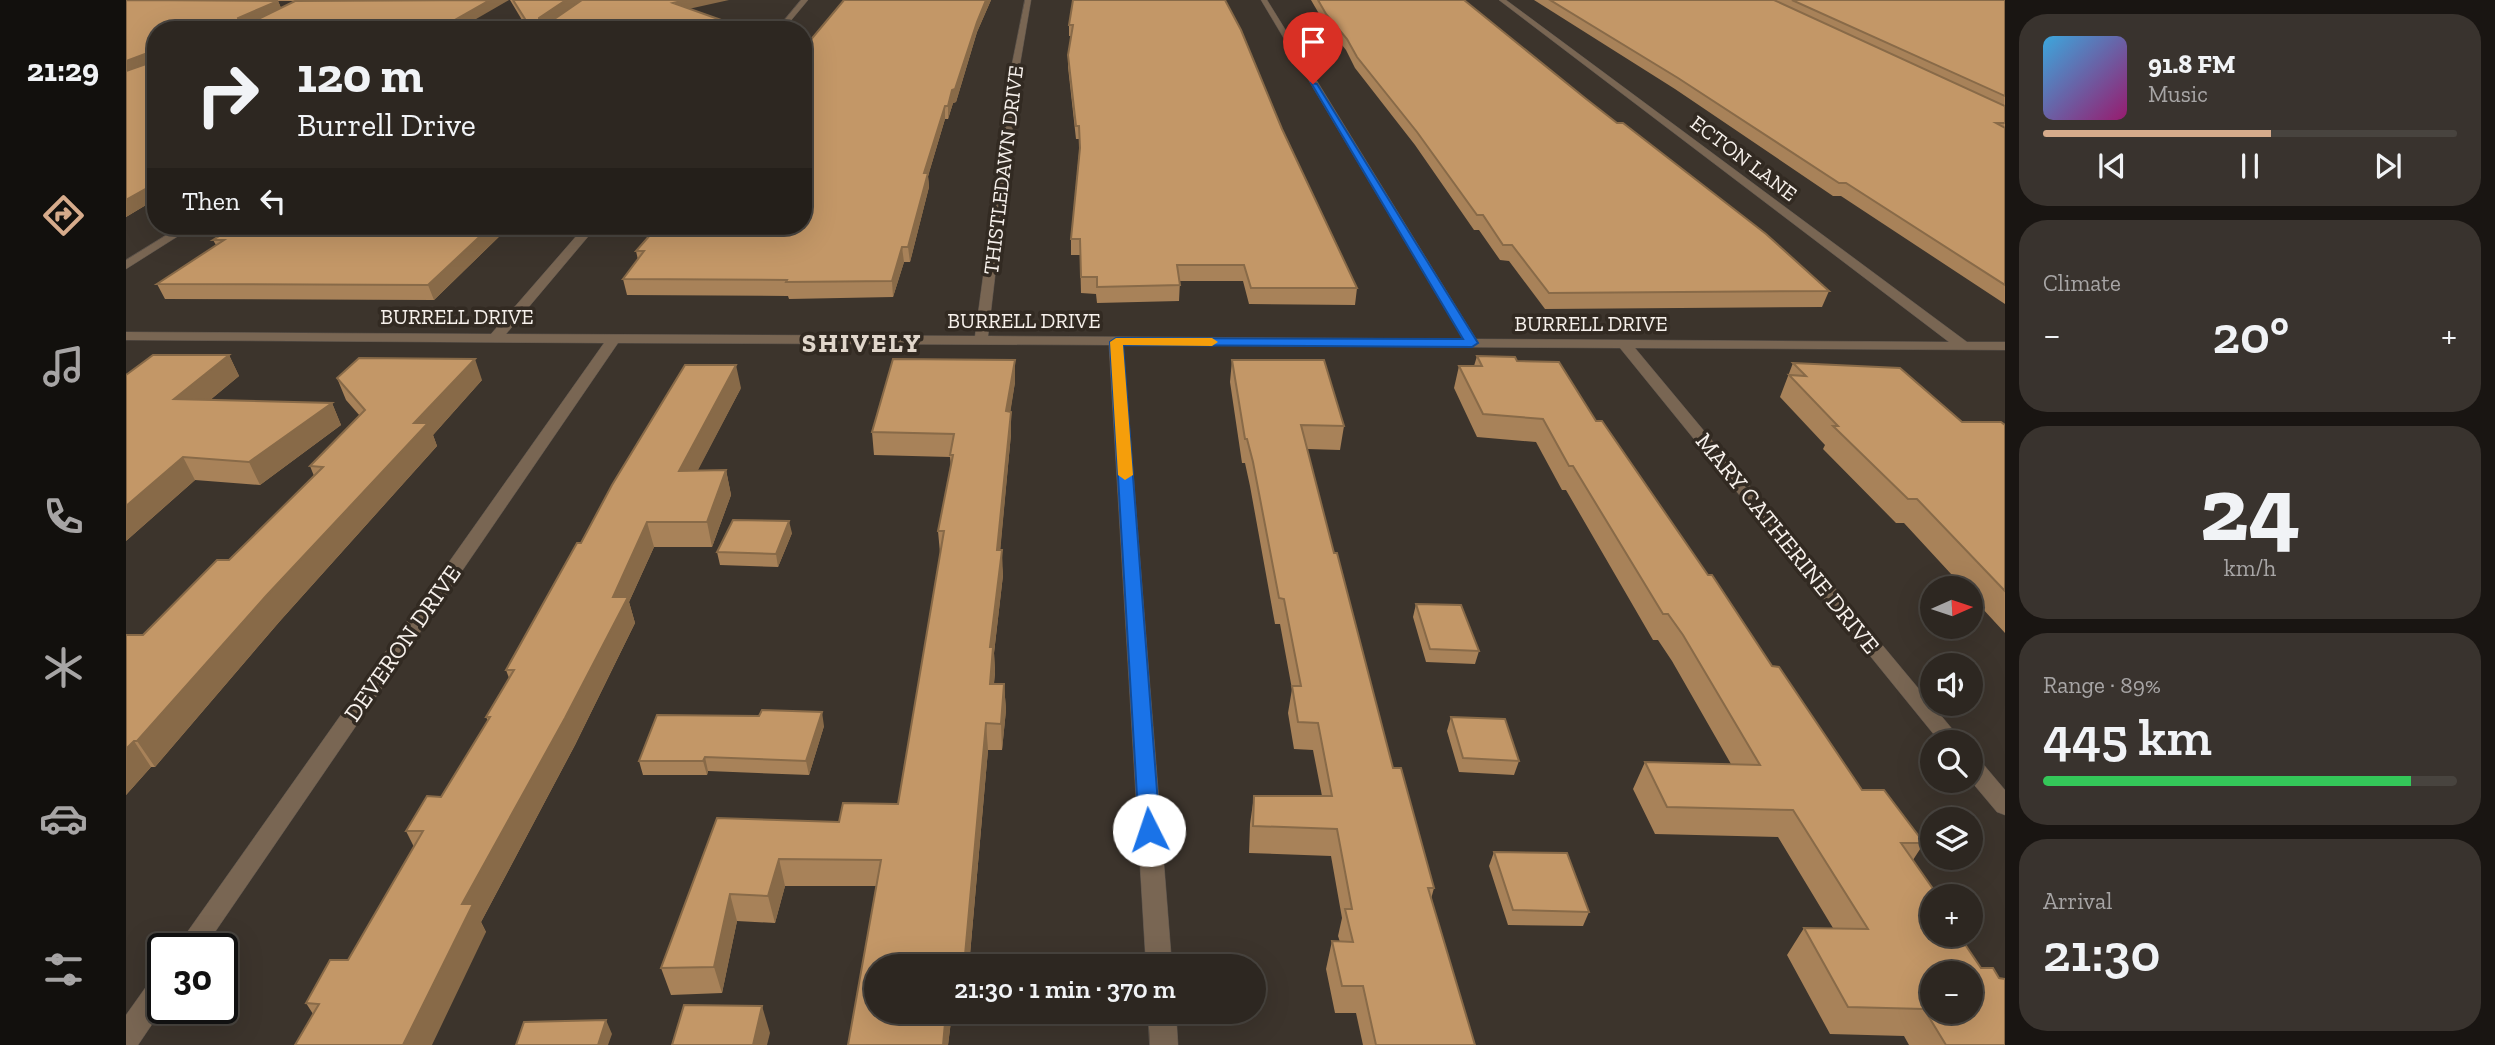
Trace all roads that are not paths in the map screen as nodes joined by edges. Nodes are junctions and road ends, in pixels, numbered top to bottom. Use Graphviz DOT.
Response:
graph roads {
  1 [pos="805,0"];
  2 [pos="1028,0"];
  3 [pos="1264,0"];
  4 [pos="1502,0"];
  5 [pos="787,21"];
  6 [pos="174,235"];
  7 [pos="583,235"];
  8 [pos="126,265"];
  9 [pos="126,336"];
  10 [pos="495,338"];
  11 [pos="614,338"];
  12 [pos="981,341"];
  13 [pos="1116,342"];
  14 [pos="1472,343"];
  15 [pos="1624,344"];
  16 [pos="1964,346"];
  17 [pos="2005,346"];
  18 [pos="1942,730"];
  19 [pos="1983,780"];
  20 [pos="2005,806"];
  21 [pos="199,933"];
  22 [pos="1158,954"];
  23 [pos="147,1008"];
  24 [pos="1163,1024"];
  25 [pos="126,1038"];
  26 [pos="1164,1045"];
  1 -- 5 [label="street"];
  2 -- 12 [label="street, THISTLEDAWN DRIVE"];
  3 -- 14 [label="street"];
  4 -- 16 [label="street, ECTON LANE"];
  6 -- 8 [label="street"];
  7 -- 10 [label="street"];
  9 -- 10 [label="street, BURRELL DRIVE"];
  10 -- 11 [label="street, BURRELL DRIVE"];
  11 -- 12 [label="street, BURRELL DRIVE"];
  11 -- 21 [label="street, DEVERON DRIVE"];
  12 -- 13 [label="street, BURRELL DRIVE"];
  13 -- 14 [label="street, BURRELL DRIVE"];
  13 -- 22 [label="street"];
  14 -- 15 [label="street, BURRELL DRIVE"];
  15 -- 16 [label="street, BURRELL DRIVE"];
  15 -- 18 [label="street, MARY CATHERINE DRIVE"];
  16 -- 17 [label="street, BURRELL DRIVE"];
  19 -- 20 [label="street"];
  23 -- 25 [label="street"];
  24 -- 26 [label="street"];
}
